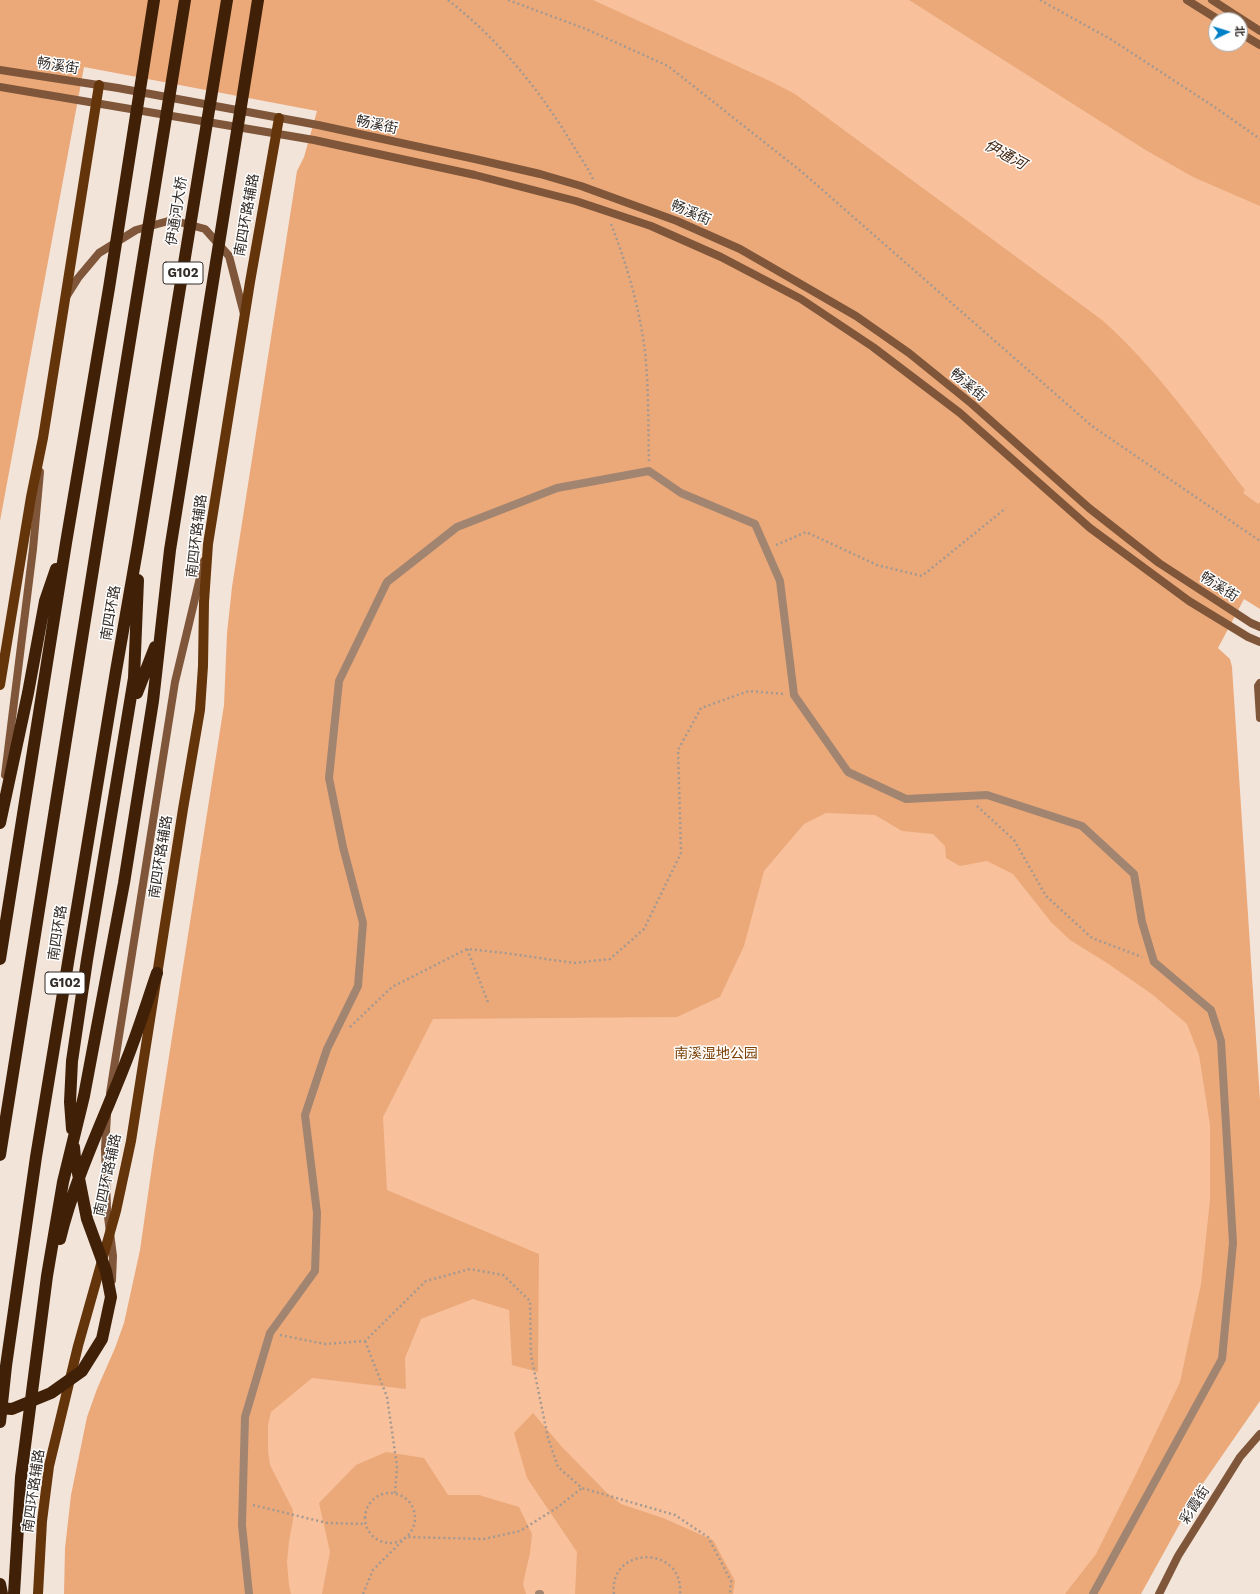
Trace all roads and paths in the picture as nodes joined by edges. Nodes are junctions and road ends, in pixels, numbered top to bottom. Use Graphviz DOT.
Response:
graph roads {
  1 [pos="154,0"];
  2 [pos="185,0"];
  3 [pos="227,0"];
  4 [pos="258,0"];
  5 [pos="448,0"];
  6 [pos="508,0"];
  7 [pos="1040,0"];
  8 [pos="1187,0"];
  9 [pos="1212,0"];
  10 [pos="1208,13"];
  11 [pos="482,30"];
  12 [pos="1260,31"];
  13 [pos="1248,38"];
  14 [pos="1260,45"];
  15 [pos="0,70"];
  16 [pos="99,85"];
  17 [pos="0,87"];
  18 [pos="97,102"];
  19 [pos="279,118"];
  20 [pos="276,133"];
  21 [pos="1260,139"];
  22 [pos="66,298"];
  23 [pos="244,316"];
  24 [pos="647,385"];
  25 [pos="43,438"];
  26 [pos="649,471"];
  27 [pos="1006,508"];
  28 [pos="67,538"];
  29 [pos="98,538"];
  30 [pos="1260,541"];
  31 [pos="208,544"];
  32 [pos="138,545"];
  33 [pos="766,549"];
  34 [pos="1260,627"];
  35 [pos="160,633"];
  36 [pos="1260,642"];
  37 [pos="1260,683"];
  38 [pos="0,685"];
  39 [pos="794,695"];
  40 [pos="127,716"];
  41 [pos="1260,718"];
  42 [pos="17,720"];
  43 [pos="966,796"];
  44 [pos="0,823"];
  45 [pos="467,949"];
  46 [pos="0,959"];
  47 [pos="1154,962"];
  48 [pos="157,973"];
  49 [pos="488,1002"];
  50 [pos="349,1029"];
  51 [pos="0,1154"];
  52 [pos="111,1297"];
  53 [pos="42,1318"];
  54 [pos="270,1333"];
  55 [pos="366,1342"];
  56 [pos="0,1408"];
  57 [pos="0,1422"];
  58 [pos="1260,1434"];
  59 [pos="582,1488"];
  60 [pos="395,1493"];
  61 [pos="243,1502"];
  62 [pos="366,1524"];
  63 [pos="406,1537"];
  64 [pos="0,1584"];
  65 [pos="2,1594"];
  66 [pos="14,1594"];
  67 [pos="38,1594"];
  68 [pos="249,1594"];
  69 [pos="363,1594"];
  70 [pos="614,1594"];
  71 [pos="680,1594"];
  72 [pos="730,1594"];
  73 [pos="1093,1594"];
  74 [pos="1159,1594"];
  1 -- 28 [label="highway"];
  2 -- 29 [label="highway, 伊通河大桥 / G102"];
  3 -- 32 [label="highway, 伊通河大桥 / G102"];
  4 -- 35 [label="highway"];
  5 -- 11 [label="path"];
  6 -- 30 [label="path"];
  7 -- 21 [label="path"];
  8 -- 10 [label="main road"];
  9 -- 12 [label="main road"];
  13 -- 14 [label="main road"];
  15 -- 16 [label="main road, 畅溪街"];
  16 -- 18 [label="main road"];
  16 -- 19 [label="main road, 畅溪街"];
  17 -- 18 [label="main road, 畅溪街"];
  18 -- 20 [label="main road, 畅溪街"];
  18 -- 22 [label="main road"];
  19 -- 20 [label="main road, 南四环路辅路"];
  19 -- 34 [label="main road, 畅溪街"];
  20 -- 23 [label="main road, 南四环路辅路"];
  20 -- 36 [label="main road, 畅溪街"];
  22 -- 23 [label="main road"];
  22 -- 25 [label="main road"];
  23 -- 31 [label="main road, 南四环路辅路"];
  24 -- 26 [label="path"];
  25 -- 38 [label="main road"];
  25 -- 42 [label="main road"];
  26 -- 33 [label="lane"];
  26 -- 54 [label="lane"];
  27 -- 33 [label="path"];
  28 -- 42 [label="highway"];
  28 -- 46 [label="highway"];
  29 -- 51 [label="highway, 南四环路 / G102"];
  31 -- 48 [label="main road, 南四环路辅路"];
  31 -- 52 [label="main road"];
  32 -- 40 [label="highway"];
  32 -- 57 [label="highway, 南四环路 / G102"];
  33 -- 39 [label="lane"];
  35 -- 40 [label="highway"];
  35 -- 53 [label="highway"];
  37 -- 41 [label="main road"];
  39 -- 43 [label="lane"];
  39 -- 45 [label="path"];
  40 -- 52 [label="highway"];
  42 -- 44 [label="highway"];
  43 -- 47 [label="path"];
  43 -- 47 [label="lane"];
  45 -- 49 [label="path"];
  45 -- 50 [label="path"];
  47 -- 73 [label="lane"];
  48 -- 53 [label="highway"];
  48 -- 67 [label="main road, 南四环路辅路"];
  52 -- 56 [label="highway"];
  53 -- 66 [label="highway"];
  54 -- 55 [label="path"];
  54 -- 61 [label="lane"];
  55 -- 59 [label="path"];
  55 -- 60 [label="path"];
  58 -- 74 [label="main road, 彩霞街"];
  59 -- 63 [label="path"];
  59 -- 72 [label="path"];
  60 -- 62 [label="path"];
  60 -- 63 [label="path"];
  61 -- 62 [label="path"];
  61 -- 68 [label="lane"];
  62 -- 63 [label="path"];
  63 -- 69 [label="path"];
  64 -- 65 [label="highway"];
  70 -- 71 [label="path"];
}
